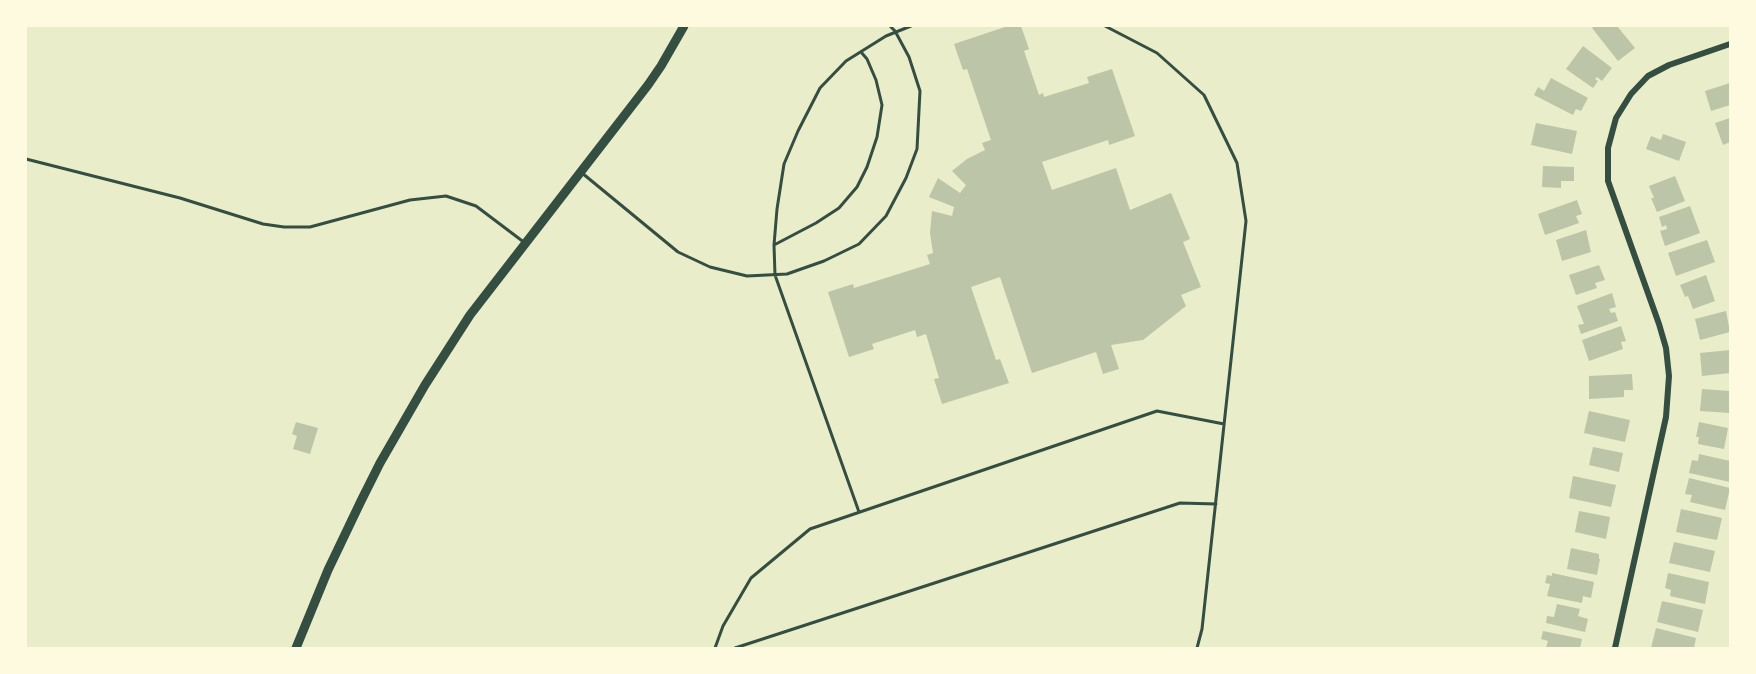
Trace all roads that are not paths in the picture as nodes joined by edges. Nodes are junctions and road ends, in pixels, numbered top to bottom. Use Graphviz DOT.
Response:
graph roads {
  1 [pos="684,26"];
  2 [pos="890,26"];
  3 [pos="911,26"];
  4 [pos="1105,26"];
  5 [pos="895,31"];
  6 [pos="1731,44"];
  7 [pos="861,52"];
  8 [pos="26,159"];
  9 [pos="581,172"];
  10 [pos="525,244"];
  11 [pos="774,245"];
  12 [pos="775,275"];
  13 [pos="1224,424"];
  14 [pos="1216,504"];
  15 [pos="859,513"];
  16 [pos="296,648"];
  17 [pos="715,648"];
  18 [pos="735,648"];
  19 [pos="1197,648"];
  20 [pos="1615,648"];
  1 -- 9 [label="main road"];
  2 -- 5 [label="lane"];
  3 -- 5 [label="lane"];
  4 -- 13 [label="lane"];
  5 -- 7 [label="lane"];
  5 -- 12 [label="lane"];
  6 -- 20 [label="street"];
  7 -- 11 [label="lane"];
  7 -- 11 [label="lane"];
  8 -- 10 [label="lane"];
  9 -- 10 [label="main road"];
  9 -- 12 [label="lane"];
  10 -- 16 [label="main road"];
  11 -- 12 [label="lane"];
  12 -- 15 [label="lane"];
  13 -- 14 [label="lane"];
  13 -- 15 [label="lane"];
  14 -- 18 [label="lane"];
  14 -- 19 [label="lane"];
  15 -- 17 [label="lane"];
}
